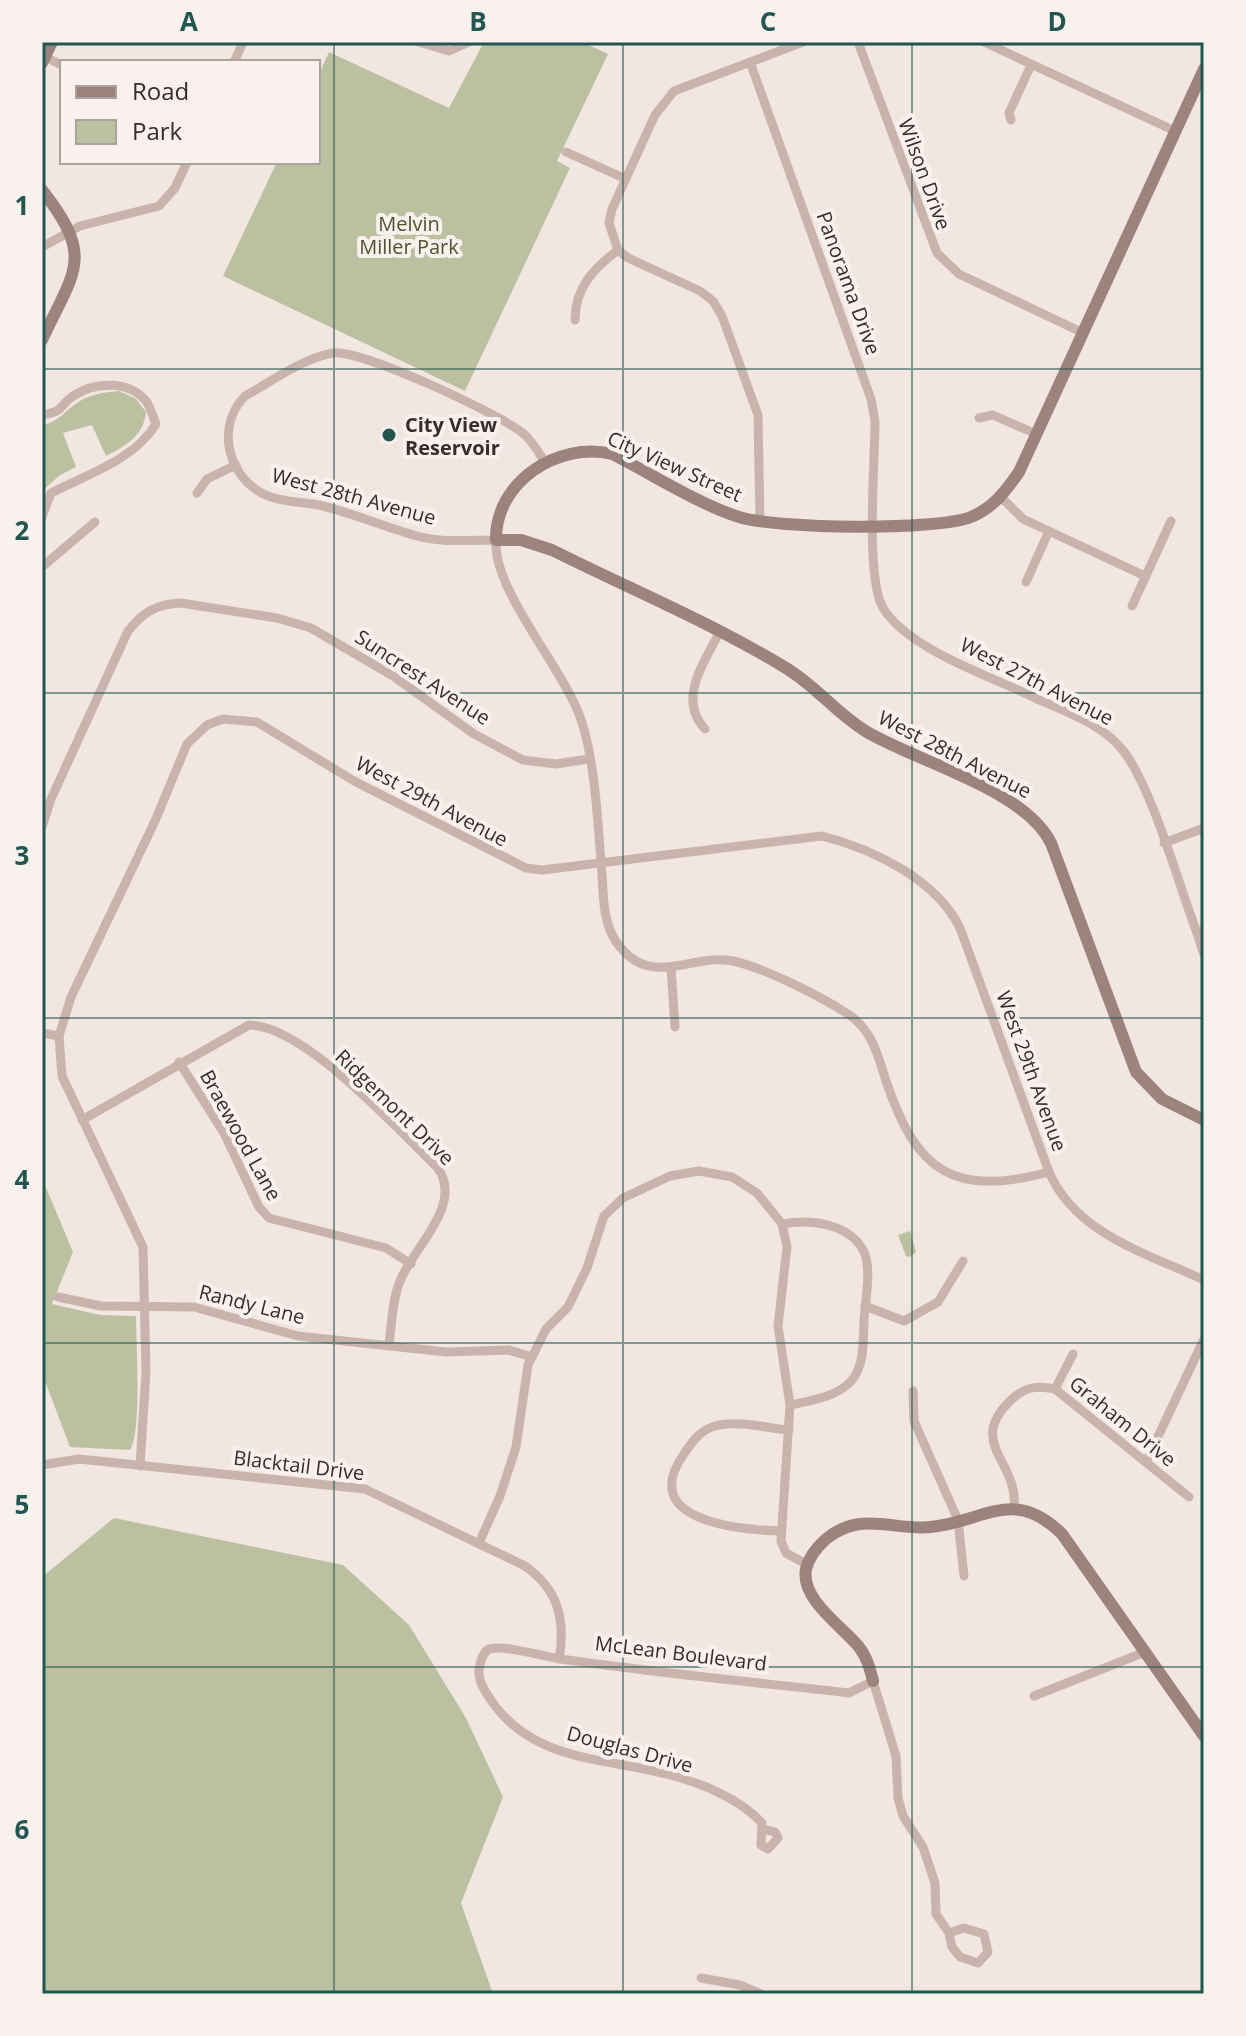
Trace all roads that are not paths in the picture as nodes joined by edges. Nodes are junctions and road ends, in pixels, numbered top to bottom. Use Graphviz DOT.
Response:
graph roads {
  1 [pos="52,42"];
  2 [pos="419,42"];
  3 [pos="469,42"];
  4 [pos="803,42"];
  5 [pos="858,42"];
  6 [pos="984,42"];
  7 [pos="44,60"];
  8 [pos="750,62"];
  9 [pos="1031,65"];
  10 [pos="1204,69"];
  11 [pos="1011,120"];
  12 [pos="1175,131"];
  13 [pos="566,152"];
  14 [pos="186,164"];
  15 [pos="626,179"];
  16 [pos="42,190"];
  17 [pos="71,231"];
  18 [pos="42,247"];
  19 [pos="618,250"];
  20 [pos="575,320"];
  21 [pos="1081,332"];
  22 [pos="42,340"];
  23 [pos="42,415"];
  24 [pos="979,418"];
  25 [pos="1036,434"];
  26 [pos="546,464"];
  27 [pos="236,465"];
  28 [pos="197,493"];
  29 [pos="1001,497"];
  30 [pos="42,517"];
  31 [pos="760,521"];
  32 [pos="1171,521"];
  33 [pos="95,522"];
  34 [pos="875,525"];
  35 [pos="1049,531"];
  36 [pos="496,540"];
  37 [pos="42,567"];
  38 [pos="1145,576"];
  39 [pos="1026,582"];
  40 [pos="1132,606"];
  41 [pos="719,633"];
  42 [pos="705,729"];
  43 [pos="588,759"];
  44 [pos="42,827"];
  45 [pos="1204,828"];
  46 [pos="1164,843"];
  47 [pos="601,862"];
  48 [pos="1200,931"];
  49 [pos="1204,955"];
  50 [pos="671,968"];
  51 [pos="675,1027"];
  52 [pos="42,1033"];
  53 [pos="59,1036"];
  54 [pos="179,1062"];
  55 [pos="82,1120"];
  56 [pos="1204,1120"];
  57 [pos="1049,1172"];
  58 [pos="782,1224"];
  59 [pos="963,1261"];
  60 [pos="411,1264"];
  61 [pos="1204,1280"];
  62 [pos="58,1297"];
  63 [pos="865,1306"];
  64 [pos="146,1307"];
  65 [pos="1204,1339"];
  66 [pos="389,1344"];
  67 [pos="1073,1354"];
  68 [pos="532,1357"];
  69 [pos="1055,1389"];
  70 [pos="913,1391"];
  71 [pos="790,1405"];
  72 [pos="789,1430"];
  73 [pos="1146,1462"];
  74 [pos="42,1465"];
  75 [pos="140,1466"];
  76 [pos="1189,1497"];
  77 [pos="1014,1509"];
  78 [pos="958,1520"];
  79 [pos="781,1531"];
  80 [pos="479,1543"];
  81 [pos="808,1565"];
  82 [pos="964,1576"];
  83 [pos="1145,1652"];
  84 [pos="483,1655"];
  85 [pos="559,1659"];
  86 [pos="873,1681"];
  87 [pos="1034,1696"];
  88 [pos="1204,1736"];
  89 [pos="763,1829"];
  90 [pos="949,1933"];
  91 [pos="701,1978"];
  92 [pos="761,1994"];
  1 -- 7 [label="street"];
  2 -- 3 [label="street"];
  4 -- 8 [label="street"];
  5 -- 21 [label="street, Wilson Drive"];
  6 -- 9 [label="street"];
  8 -- 15 [label="street"];
  8 -- 34 [label="street, Panorama Drive"];
  9 -- 11 [label="street"];
  9 -- 12 [label="street"];
  10 -- 12 [label="street, City View Street"];
  12 -- 21 [label="street, City View Street"];
  13 -- 15 [label="street"];
  14 -- 17 [label="street"];
  15 -- 19 [label="street"];
  16 -- 17 [label="street"];
  17 -- 18 [label="street"];
  17 -- 22 [label="street"];
  19 -- 20 [label="street"];
  19 -- 31 [label="street"];
  21 -- 25 [label="street, City View Street"];
  23 -- 30 [label="street"];
  24 -- 25 [label="street"];
  25 -- 29 [label="street, City View Street"];
  26 -- 27 [label="street"];
  26 -- 31 [label="street, City View Street"];
  26 -- 36 [label="street, City View Street"];
  27 -- 28 [label="street"];
  27 -- 36 [label="street, West 28th Avenue"];
  29 -- 34 [label="street, City View Street"];
  29 -- 35 [label="street"];
  31 -- 34 [label="street, City View Street"];
  32 -- 38 [label="street"];
  33 -- 37 [label="street"];
  34 -- 46 [label="street, West 27th Avenue"];
  35 -- 38 [label="street"];
  35 -- 39 [label="street"];
  36 -- 41 [label="street, West 28th Avenue"];
  36 -- 43 [label="street, City View Street"];
  38 -- 40 [label="street"];
  41 -- 42 [label="street"];
  41 -- 56 [label="street, West 28th Avenue"];
  43 -- 44 [label="street, Suncrest Avenue"];
  43 -- 47 [label="street, City View Street"];
  45 -- 46 [label="street"];
  46 -- 48 [label="street, West 27th Avenue"];
  47 -- 50 [label="street, City View Street"];
  47 -- 53 [label="street, West 29th Avenue"];
  47 -- 57 [label="street, West 29th Avenue"];
  48 -- 49 [label="street, West 27th Avenue"];
  50 -- 51 [label="street"];
  50 -- 57 [label="street"];
  52 -- 53 [label="street"];
  53 -- 55 [label="street, West 29th Avenue"];
  54 -- 55 [label="street, Ridgemont Drive"];
  54 -- 60 [label="street, Braewood Lane"];
  54 -- 60 [label="street, Ridgemont Drive"];
  55 -- 64 [label="street, West 29th Avenue"];
  57 -- 61 [label="street, West 29th Avenue"];
  58 -- 63 [label="street"];
  58 -- 68 [label="street"];
  58 -- 71 [label="street"];
  59 -- 63 [label="street"];
  60 -- 66 [label="street, Ridgemont Drive"];
  62 -- 64 [label="street, Randy Lane"];
  63 -- 71 [label="street"];
  64 -- 66 [label="street, Randy Lane"];
  64 -- 75 [label="street, West 29th Avenue"];
  65 -- 73 [label="street"];
  66 -- 68 [label="street, Randy Lane"];
  67 -- 69 [label="street"];
  68 -- 80 [label="street"];
  69 -- 73 [label="street, Graham Drive"];
  69 -- 77 [label="street, Graham Drive"];
  70 -- 78 [label="street"];
  71 -- 72 [label="street"];
  72 -- 79 [label="street"];
  72 -- 79 [label="street"];
  73 -- 76 [label="street, Graham Drive"];
  74 -- 75 [label="street, Blacktail Drive"];
  75 -- 80 [label="street, Blacktail Drive"];
  77 -- 78 [label="street"];
  77 -- 83 [label="street"];
  78 -- 81 [label="street"];
  78 -- 82 [label="street"];
  79 -- 81 [label="street"];
  80 -- 85 [label="street, Blacktail Drive"];
  81 -- 86 [label="street"];
  83 -- 87 [label="street"];
  83 -- 88 [label="street"];
  84 -- 85 [label="street, McLean Boulevard"];
  84 -- 89 [label="street, Douglas Drive"];
  85 -- 86 [label="street, McLean Boulevard"];
  86 -- 90 [label="street"];
  90 -- 90 [label="street"];
  91 -- 92 [label="street"];
}
